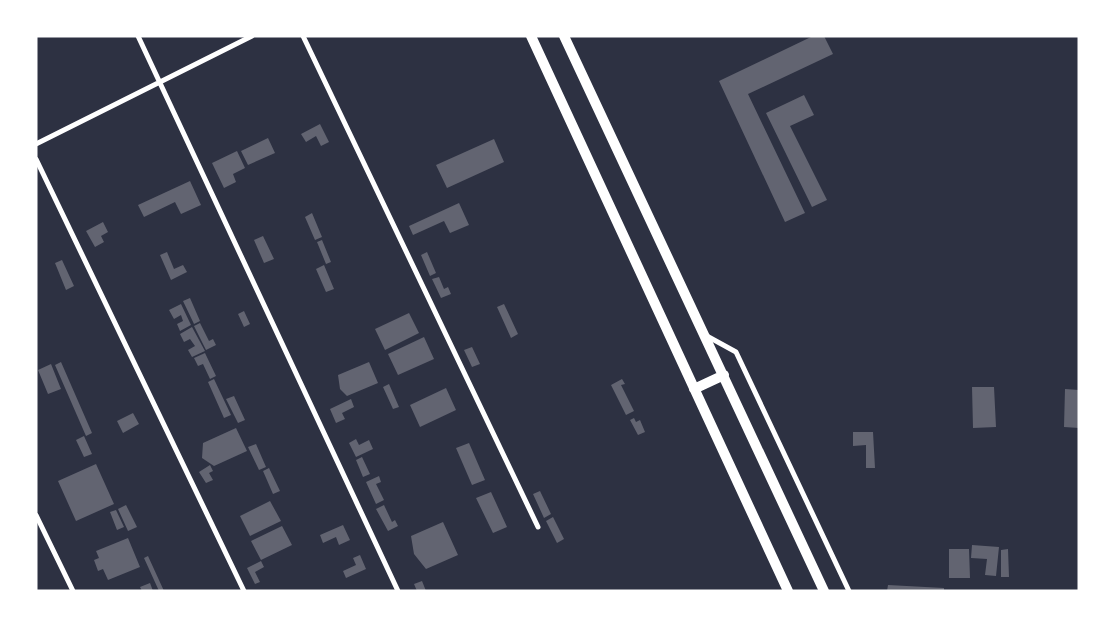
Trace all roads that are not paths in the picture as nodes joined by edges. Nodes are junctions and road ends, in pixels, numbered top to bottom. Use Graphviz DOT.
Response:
graph roads {
  1 [pos="138,36"];
  2 [pos="252,36"];
  3 [pos="303,36"];
  4 [pos="531,36"];
  5 [pos="564,36"];
  6 [pos="160,82"];
  7 [pos="36,144"];
  8 [pos="36,159"];
  9 [pos="705,335"];
  10 [pos="724,375"];
  11 [pos="694,388"];
  12 [pos="36,515"];
  13 [pos="538,527"];
  14 [pos="73,591"];
  15 [pos="244,591"];
  16 [pos="398,591"];
  17 [pos="788,591"];
  18 [pos="824,591"];
  19 [pos="849,591"];
  1 -- 6 [label="street"];
  2 -- 6 [label="street"];
  3 -- 13 [label="street"];
  4 -- 11 [label="main road"];
  5 -- 9 [label="main road"];
  6 -- 7 [label="street"];
  6 -- 16 [label="street"];
  8 -- 15 [label="street"];
  9 -- 10 [label="main road"];
  9 -- 19 [label="street"];
  10 -- 11 [label="main road"];
  10 -- 18 [label="main road"];
  11 -- 17 [label="main road"];
  12 -- 14 [label="street"];
}
